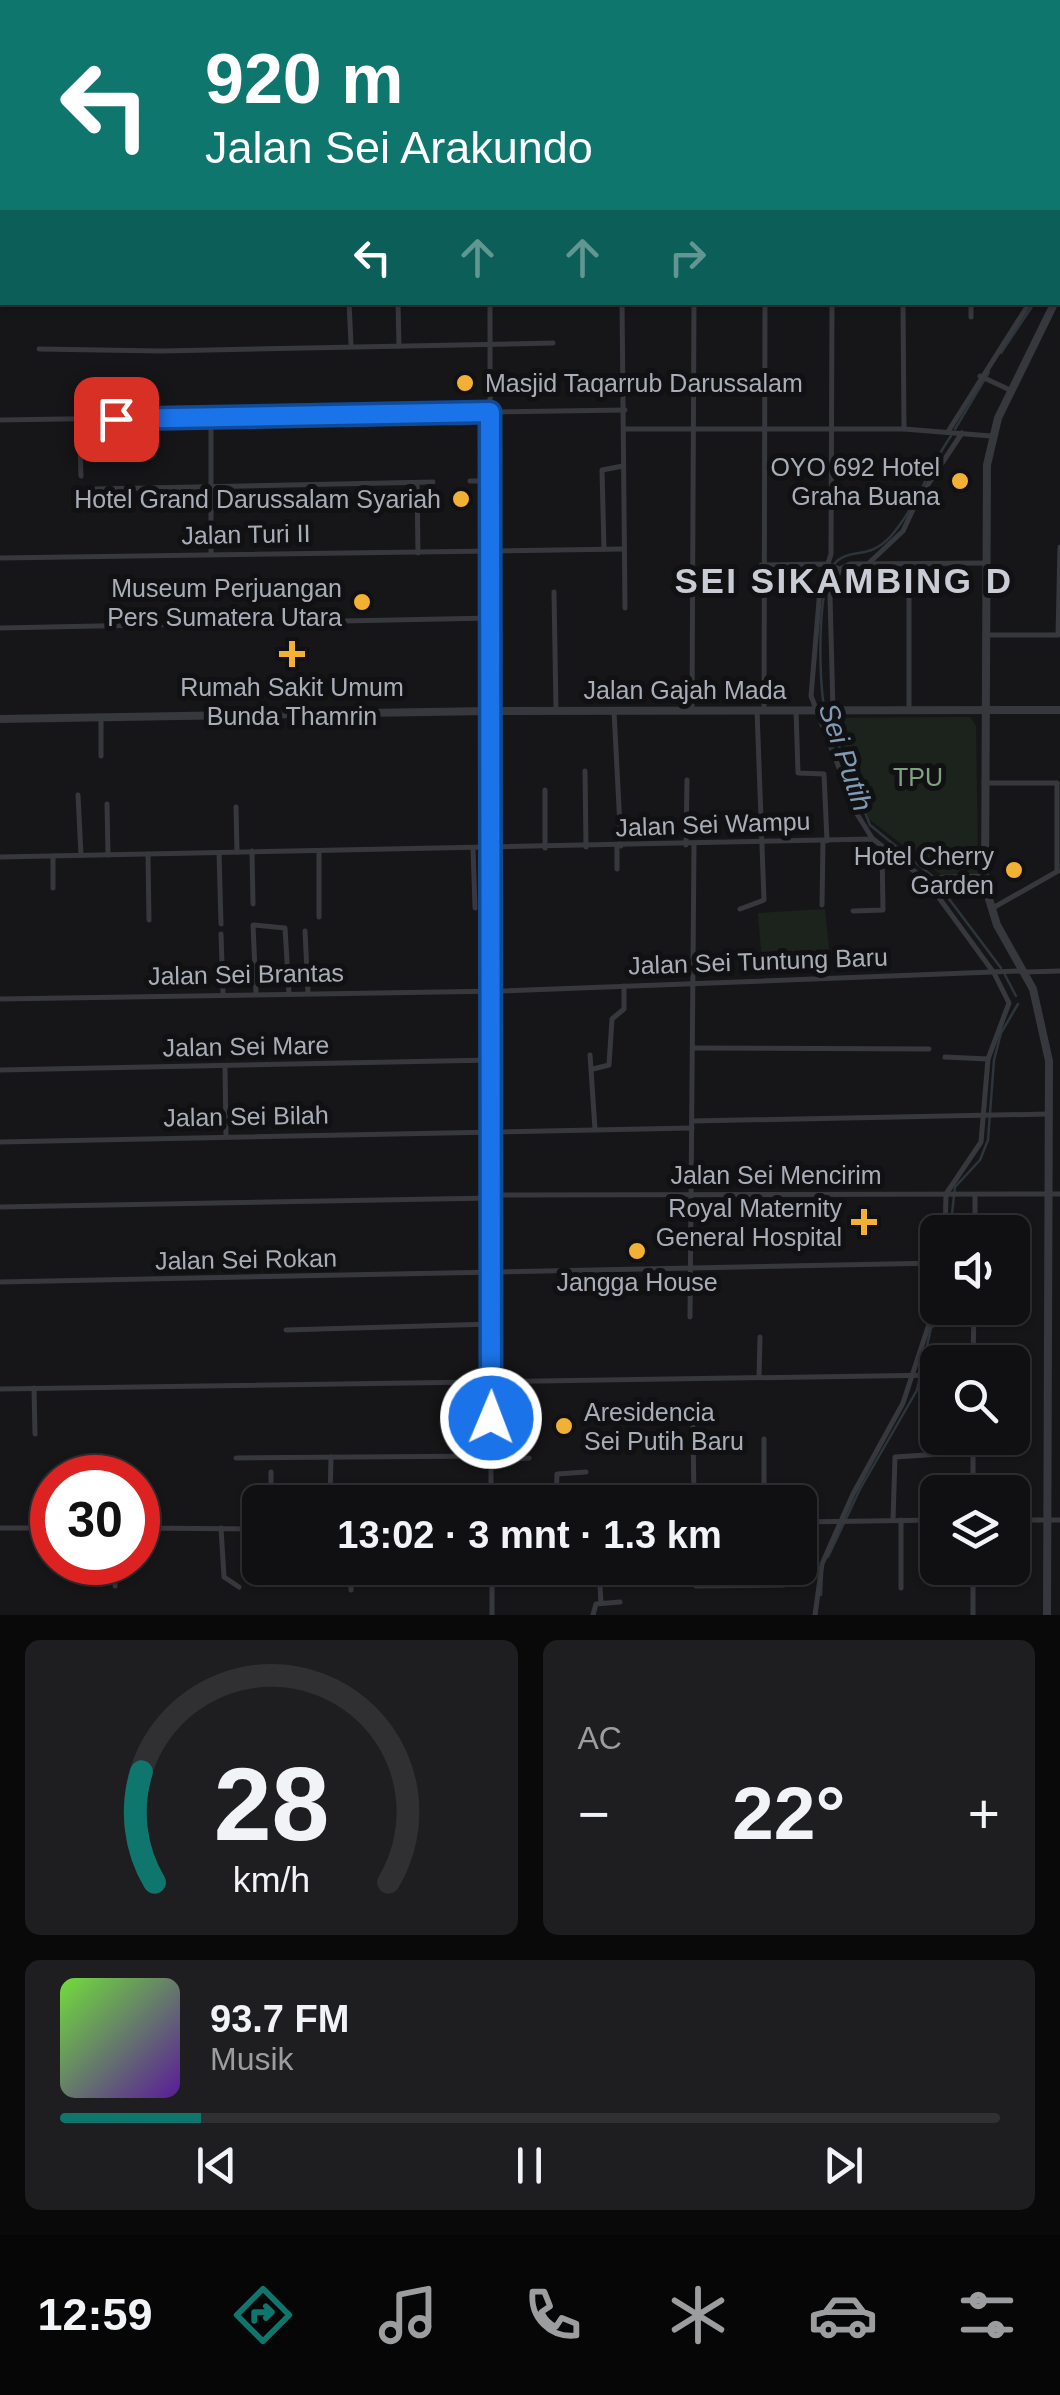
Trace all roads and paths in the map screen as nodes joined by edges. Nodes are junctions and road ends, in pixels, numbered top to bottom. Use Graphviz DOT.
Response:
graph roads {
  1 [pos="349,305"];
  2 [pos="398,305"];
  3 [pos="490,305"];
  4 [pos="622,305"];
  5 [pos="694,305"];
  6 [pos="765,305"];
  7 [pos="832,305"];
  8 [pos="904,305"];
  9 [pos="970,305"];
  10 [pos="1028,305"];
  11 [pos="1054,305"];
  12 [pos="970,317"];
  13 [pos="553,343"];
  14 [pos="351,345"];
  15 [pos="399,346"];
  16 [pos="490,346"];
  17 [pos="40,349"];
  18 [pos="984,378"];
  19 [pos="1010,390"];
  20 [pos="625,410"];
  21 [pos="490,412"];
  22 [pos="211,416"];
  23 [pos="0,420"];
  24 [pos="79,420"];
  25 [pos="904,428"];
  26 [pos="626,429"];
  27 [pos="693,429"];
  28 [pos="763,429"];
  29 [pos="833,430"];
  30 [pos="956,431"];
  31 [pos="992,436"];
  32 [pos="623,466"];
  33 [pos="81,476"];
  34 [pos="491,481"];
  35 [pos="418,482"];
  36 [pos="433,482"];
  37 [pos="470,482"];
  38 [pos="210,485"];
  39 [pos="96,489"];
  40 [pos="880,491"];
  41 [pos="920,492"];
  42 [pos="1060,547"];
  43 [pos="604,549"];
  44 [pos="623,549"];
  45 [pos="492,552"];
  46 [pos="418,553"];
  47 [pos="211,554"];
  48 [pos="0,558"];
  49 [pos="985,563"];
  50 [pos="870,564"];
  51 [pos="909,564"];
  52 [pos="761,565"];
  53 [pos="833,566"];
  54 [pos="554,592"];
  55 [pos="625,608"];
  56 [pos="492,618"];
  57 [pos="0,628"];
  58 [pos="985,635"];
  59 [pos="1059,635"];
  60 [pos="556,710"];
  61 [pos="692,710"];
  62 [pos="761,710"];
  63 [pos="796,710"];
  64 [pos="815,710"];
  65 [pos="831,710"];
  66 [pos="909,710"];
  67 [pos="985,710"];
  68 [pos="1060,710"];
  69 [pos="489,711"];
  70 [pos="614,711"];
  71 [pos="101,717"];
  72 [pos="0,719"];
  73 [pos="101,756"];
  74 [pos="585,770"];
  75 [pos="686,780"];
  76 [pos="984,783"];
  77 [pos="1058,783"];
  78 [pos="545,790"];
  79 [pos="78,795"];
  80 [pos="107,804"];
  81 [pos="236,807"];
  82 [pos="872,839"];
  83 [pos="825,841"];
  84 [pos="761,842"];
  85 [pos="686,845"];
  86 [pos="694,845"];
  87 [pos="619,846"];
  88 [pos="586,847"];
  89 [pos="472,848"];
  90 [pos="489,848"];
  91 [pos="545,848"];
  92 [pos="882,849"];
  93 [pos="252,851"];
  94 [pos="237,852"];
  95 [pos="319,852"];
  96 [pos="219,853"];
  97 [pos="148,854"];
  98 [pos="81,855"];
  99 [pos="108,855"];
  100 [pos="53,856"];
  101 [pos="0,857"];
  102 [pos="618,870"];
  103 [pos="1058,870"];
  104 [pos="984,876"];
  105 [pos="926,878"];
  106 [pos="53,888"];
  107 [pos="253,904"];
  108 [pos="822,904"];
  109 [pos="476,908"];
  110 [pos="740,909"];
  111 [pos="991,909"];
  112 [pos="853,911"];
  113 [pos="319,917"];
  114 [pos="149,920"];
  115 [pos="221,924"];
  116 [pos="305,931"];
  117 [pos="221,934"];
  118 [pos="1025,971"];
  119 [pos="1060,971"];
  120 [pos="997,972"];
  121 [pos="694,984"];
  122 [pos="624,986"];
  123 [pos="492,991"];
  124 [pos="223,994"];
  125 [pos="256,994"];
  126 [pos="289,994"];
  127 [pos="308,994"];
  128 [pos="0,999"];
  129 [pos="693,1048"];
  130 [pos="929,1049"];
  131 [pos="590,1055"];
  132 [pos="945,1057"];
  133 [pos="988,1058"];
  134 [pos="492,1060"];
  135 [pos="225,1068"];
  136 [pos="593,1069"];
  137 [pos="0,1070"];
  138 [pos="1049,1114"];
  139 [pos="984,1118"];
  140 [pos="692,1125"];
  141 [pos="595,1129"];
  142 [pos="492,1131"];
  143 [pos="226,1136"];
  144 [pos="0,1142"];
  145 [pos="692,1194"];
  146 [pos="947,1194"];
  147 [pos="975,1194"];
  148 [pos="1048,1194"];
  149 [pos="1060,1194"];
  150 [pos="492,1196"];
  151 [pos="0,1207"];
  152 [pos="946,1215"];
  153 [pos="975,1215"];
  154 [pos="920,1263"];
  155 [pos="690,1268"];
  156 [pos="492,1275"];
  157 [pos="0,1282"];
  158 [pos="690,1317"];
  159 [pos="492,1324"];
  160 [pos="929,1325"];
  161 [pos="286,1330"];
  162 [pos="760,1337"];
  163 [pos="909,1376"];
  164 [pos="920,1376"];
  165 [pos="759,1377"];
  166 [pos="492,1380"];
  167 [pos="0,1388"];
  168 [pos="34,1388"];
  169 [pos="692,1427"];
  170 [pos="35,1434"];
  171 [pos="764,1439"];
  172 [pos="926,1455"];
  173 [pos="331,1457"];
  174 [pos="236,1458"];
  175 [pos="529,1458"];
  176 [pos="490,1459"];
  177 [pos="271,1472"];
  178 [pos="586,1472"];
  179 [pos="271,1485"];
  180 [pos="330,1485"];
  181 [pos="491,1485"];
  182 [pos="556,1485"];
  183 [pos="694,1485"];
  184 [pos="764,1485"];
  185 [pos="893,1520"];
  186 [pos="901,1520"];
  187 [pos="920,1520"];
  188 [pos="1030,1520"];
  189 [pos="1048,1520"];
  190 [pos="1060,1520"];
  191 [pos="846,1521"];
  192 [pos="817,1522"];
  193 [pos="0,1528"];
  194 [pos="30,1528"];
  195 [pos="160,1528"];
  196 [pos="221,1528"];
  197 [pos="242,1529"];
  198 [pos="351,1585"];
  199 [pos="492,1585"];
  200 [pos="600,1585"];
  201 [pos="696,1585"];
  202 [pos="784,1585"];
  203 [pos="973,1585"];
  204 [pos="239,1587"];
  205 [pos="902,1588"];
  206 [pos="351,1590"];
  207 [pos="601,1602"];
  208 [pos="620,1602"];
  209 [pos="492,1615"];
  210 [pos="593,1615"];
  211 [pos="815,1615"];
  212 [pos="973,1615"];
  213 [pos="1047,1615"];
  1 -- 14 [label="street"];
  2 -- 15 [label="street"];
  3 -- 16 [label="street"];
  4 -- 20 [label="street"];
  5 -- 27 [label="street"];
  6 -- 28 [label="street"];
  7 -- 29 [label="street"];
  8 -- 25 [label="street"];
  9 -- 12 [label="street"];
  10 -- 18 [label="street"];
  11 -- 19 [label="street"];
  13 -- 16 [label="street"];
  14 -- 15 [label="street"];
  14 -- 17 [label="street"];
  15 -- 16 [label="street"];
  16 -- 21 [label="street"];
  18 -- 19 [label="street"];
  18 -- 30 [label="street"];
  19 -- 31 [label="street"];
  20 -- 21 [label="street"];
  20 -- 26 [label="street"];
  21 -- 22 [label="street"];
  21 -- 34 [label="street"];
  22 -- 24 [label="street"];
  22 -- 38 [label="street"];
  23 -- 24 [label="street"];
  24 -- 33 [label="street"];
  25 -- 29 [label="street"];
  25 -- 30 [label="street"];
  26 -- 27 [label="street"];
  26 -- 32 [label="street"];
  27 -- 28 [label="street"];
  27 -- 61 [label="street"];
  28 -- 29 [label="street"];
  28 -- 52 [label="street"];
  29 -- 53 [label="street"];
  30 -- 31 [label="street"];
  30 -- 41 [label="street"];
  31 -- 49 [label="street"];
  32 -- 43 [label="street"];
  32 -- 44 [label="street"];
  34 -- 37 [label="street"];
  34 -- 45 [label="street"];
  35 -- 36 [label="street"];
  35 -- 38 [label="street"];
  35 -- 46 [label="street"];
  38 -- 39 [label="street"];
  38 -- 47 [label="street"];
  40 -- 41 [label="street"];
  41 -- 50 [label="street"];
  42 -- 59 [label="street"];
  43 -- 44 [label="street, Jalan Turi II"];
  43 -- 45 [label="street, Jalan Turi II"];
  44 -- 55 [label="street"];
  45 -- 46 [label="street, Jalan Turi II"];
  45 -- 56 [label="street"];
  46 -- 47 [label="street, Jalan Turi II"];
  47 -- 48 [label="street, Jalan Turi II"];
  49 -- 51 [label="street"];
  49 -- 58 [label="street"];
  50 -- 51 [label="street"];
  50 -- 53 [label="street"];
  51 -- 66 [label="street"];
  52 -- 53 [label="street"];
  52 -- 62 [label="street"];
  53 -- 64 [label="street"];
  53 -- 65 [label="street"];
  54 -- 60 [label="street"];
  56 -- 57 [label="street"];
  56 -- 69 [label="street"];
  58 -- 59 [label="street"];
  58 -- 67 [label="street"];
  60 -- 69 [label="street, Jalan Gajah Mada"];
  60 -- 70 [label="street, Jalan Gajah Mada"];
  61 -- 62 [label="street, Jalan Gajah Mada"];
  61 -- 70 [label="street, Jalan Gajah Mada"];
  62 -- 63 [label="street, Jalan Gajah Mada"];
  62 -- 84 [label="street"];
  63 -- 64 [label="street, Jalan Gajah Mada"];
  63 -- 83 [label="street"];
  64 -- 65 [label="street, Jalan Gajah Mada"];
  64 -- 82 [label="street"];
  65 -- 66 [label="street, Jalan Gajah Mada"];
  66 -- 67 [label="street, Jalan Gajah Mada"];
  67 -- 68 [label="street, Jalan Gajah Mada"];
  67 -- 76 [label="street"];
  69 -- 71 [label="street, Jalan Gajah Mada"];
  69 -- 90 [label="street"];
  70 -- 87 [label="street"];
  71 -- 72 [label="street, Jalan Gajah Mada"];
  71 -- 73 [label="street"];
  74 -- 88 [label="street"];
  75 -- 85 [label="street"];
  76 -- 77 [label="street"];
  76 -- 104 [label="street"];
  77 -- 103 [label="street"];
  78 -- 91 [label="street"];
  79 -- 98 [label="street"];
  80 -- 99 [label="street"];
  81 -- 94 [label="street"];
  82 -- 83 [label="street, Jalan Sei Wampu"];
  82 -- 92 [label="street"];
  83 -- 84 [label="street, Jalan Sei Wampu"];
  83 -- 108 [label="street"];
  84 -- 86 [label="street, Jalan Sei Wampu"];
  84 -- 110 [label="street"];
  85 -- 86 [label="street, Jalan Sei Wampu"];
  85 -- 87 [label="street, Jalan Sei Wampu"];
  86 -- 121 [label="street"];
  87 -- 88 [label="street, Jalan Sei Wampu"];
  87 -- 102 [label="street"];
  88 -- 91 [label="street, Jalan Sei Wampu"];
  89 -- 90 [label="street, Jalan Sei Wampu"];
  89 -- 95 [label="street, Jalan Sei Wampu"];
  89 -- 109 [label="street"];
  90 -- 91 [label="street, Jalan Sei Wampu"];
  90 -- 123 [label="street"];
  92 -- 105 [label="street"];
  92 -- 112 [label="street"];
  93 -- 94 [label="street, Jalan Sei Wampu"];
  93 -- 95 [label="street, Jalan Sei Wampu"];
  93 -- 107 [label="street"];
  94 -- 96 [label="street, Jalan Sei Wampu"];
  95 -- 113 [label="street"];
  96 -- 97 [label="street, Jalan Sei Wampu"];
  96 -- 115 [label="street"];
  97 -- 99 [label="street, Jalan Sei Wampu"];
  97 -- 114 [label="street"];
  98 -- 99 [label="street, Jalan Sei Wampu"];
  98 -- 100 [label="street, Jalan Sei Wampu"];
  100 -- 101 [label="street, Jalan Sei Wampu"];
  100 -- 106 [label="street"];
  103 -- 111 [label="street"];
  104 -- 105 [label="street"];
  104 -- 111 [label="street"];
  105 -- 120 [label="street"];
  111 -- 118 [label="street"];
  116 -- 127 [label="street"];
  117 -- 124 [label="street"];
  118 -- 119 [label="street, Jalan Sei Tuntung Baru"];
  118 -- 120 [label="street, Jalan Sei Tuntung Baru"];
  118 -- 138 [label="street"];
  120 -- 121 [label="street, Jalan Sei Tuntung Baru"];
  120 -- 133 [label="street"];
  121 -- 122 [label="street, Jalan Sei Tuntung Baru"];
  121 -- 129 [label="street"];
  122 -- 123 [label="street, Jalan Sei Tuntung Baru"];
  122 -- 136 [label="street"];
  123 -- 127 [label="street, Jalan Sei Brantas"];
  123 -- 134 [label="street"];
  124 -- 125 [label="street, Jalan Sei Brantas"];
  124 -- 128 [label="street, Jalan Sei Brantas"];
  125 -- 126 [label="street, Jalan Sei Brantas"];
  125 -- 126 [label="street"];
  126 -- 127 [label="street, Jalan Sei Brantas"];
  129 -- 130 [label="street"];
  129 -- 140 [label="street"];
  131 -- 136 [label="street"];
  132 -- 133 [label="street"];
  133 -- 139 [label="street"];
  134 -- 135 [label="street, Jalan Sei Mare"];
  134 -- 142 [label="street"];
  135 -- 137 [label="street, Jalan Sei Mare"];
  135 -- 143 [label="street"];
  136 -- 141 [label="street"];
  138 -- 139 [label="street, Jalan Sei Bilah"];
  138 -- 148 [label="street"];
  139 -- 140 [label="street, Jalan Sei Bilah"];
  139 -- 146 [label="street"];
  140 -- 141 [label="street, Jalan Sei Bilah"];
  140 -- 145 [label="street"];
  141 -- 142 [label="street, Jalan Sei Bilah"];
  142 -- 143 [label="street, Jalan Sei Bilah"];
  142 -- 150 [label="street"];
  143 -- 144 [label="street, Jalan Sei Bilah"];
  145 -- 146 [label="street, Jalan Sei Mencirim"];
  145 -- 150 [label="street, Jalan Sei Mencirim"];
  145 -- 155 [label="street"];
  146 -- 147 [label="street, Jalan Sei Mencirim"];
  146 -- 152 [label="street"];
  147 -- 148 [label="street, Jalan Sei Mencirim"];
  147 -- 153 [label="street"];
  148 -- 149 [label="street, Jalan Sei Mencirim"];
  148 -- 189 [label="street"];
  150 -- 151 [label="street, Jalan Sei Mencirim"];
  150 -- 156 [label="street"];
  154 -- 155 [label="street, Jalan Sei Rokan"];
  155 -- 156 [label="street, Jalan Sei Rokan"];
  155 -- 158 [label="street"];
  156 -- 157 [label="street, Jalan Sei Rokan"];
  156 -- 159 [label="street"];
  159 -- 161 [label="street"];
  159 -- 166 [label="street"];
  160 -- 163 [label="street"];
  162 -- 165 [label="street"];
  163 -- 164 [label="street"];
  163 -- 165 [label="street"];
  163 -- 191 [label="street"];
  165 -- 166 [label="street"];
  166 -- 168 [label="street"];
  166 -- 176 [label="street"];
  167 -- 168 [label="street"];
  168 -- 170 [label="street"];
  169 -- 183 [label="street"];
  171 -- 184 [label="street"];
  172 -- 185 [label="street"];
  173 -- 174 [label="street"];
  173 -- 176 [label="street"];
  173 -- 180 [label="street"];
  175 -- 176 [label="street"];
  176 -- 181 [label="street"];
  177 -- 179 [label="street"];
  178 -- 182 [label="street"];
  185 -- 186 [label="street"];
  185 -- 191 [label="street"];
  186 -- 187 [label="street"];
  186 -- 205 [label="street"];
  188 -- 189 [label="street"];
  189 -- 190 [label="street"];
  189 -- 213 [label="street"];
  191 -- 192 [label="street"];
  191 -- 211 [label="street"];
  193 -- 194 [label="street"];
  195 -- 196 [label="street"];
  196 -- 197 [label="street"];
  196 -- 204 [label="street"];
  198 -- 206 [label="street"];
  199 -- 209 [label="street"];
  200 -- 207 [label="street"];
  201 -- 202 [label="street"];
  203 -- 212 [label="street"];
  207 -- 208 [label="street"];
  207 -- 210 [label="street"];
}
